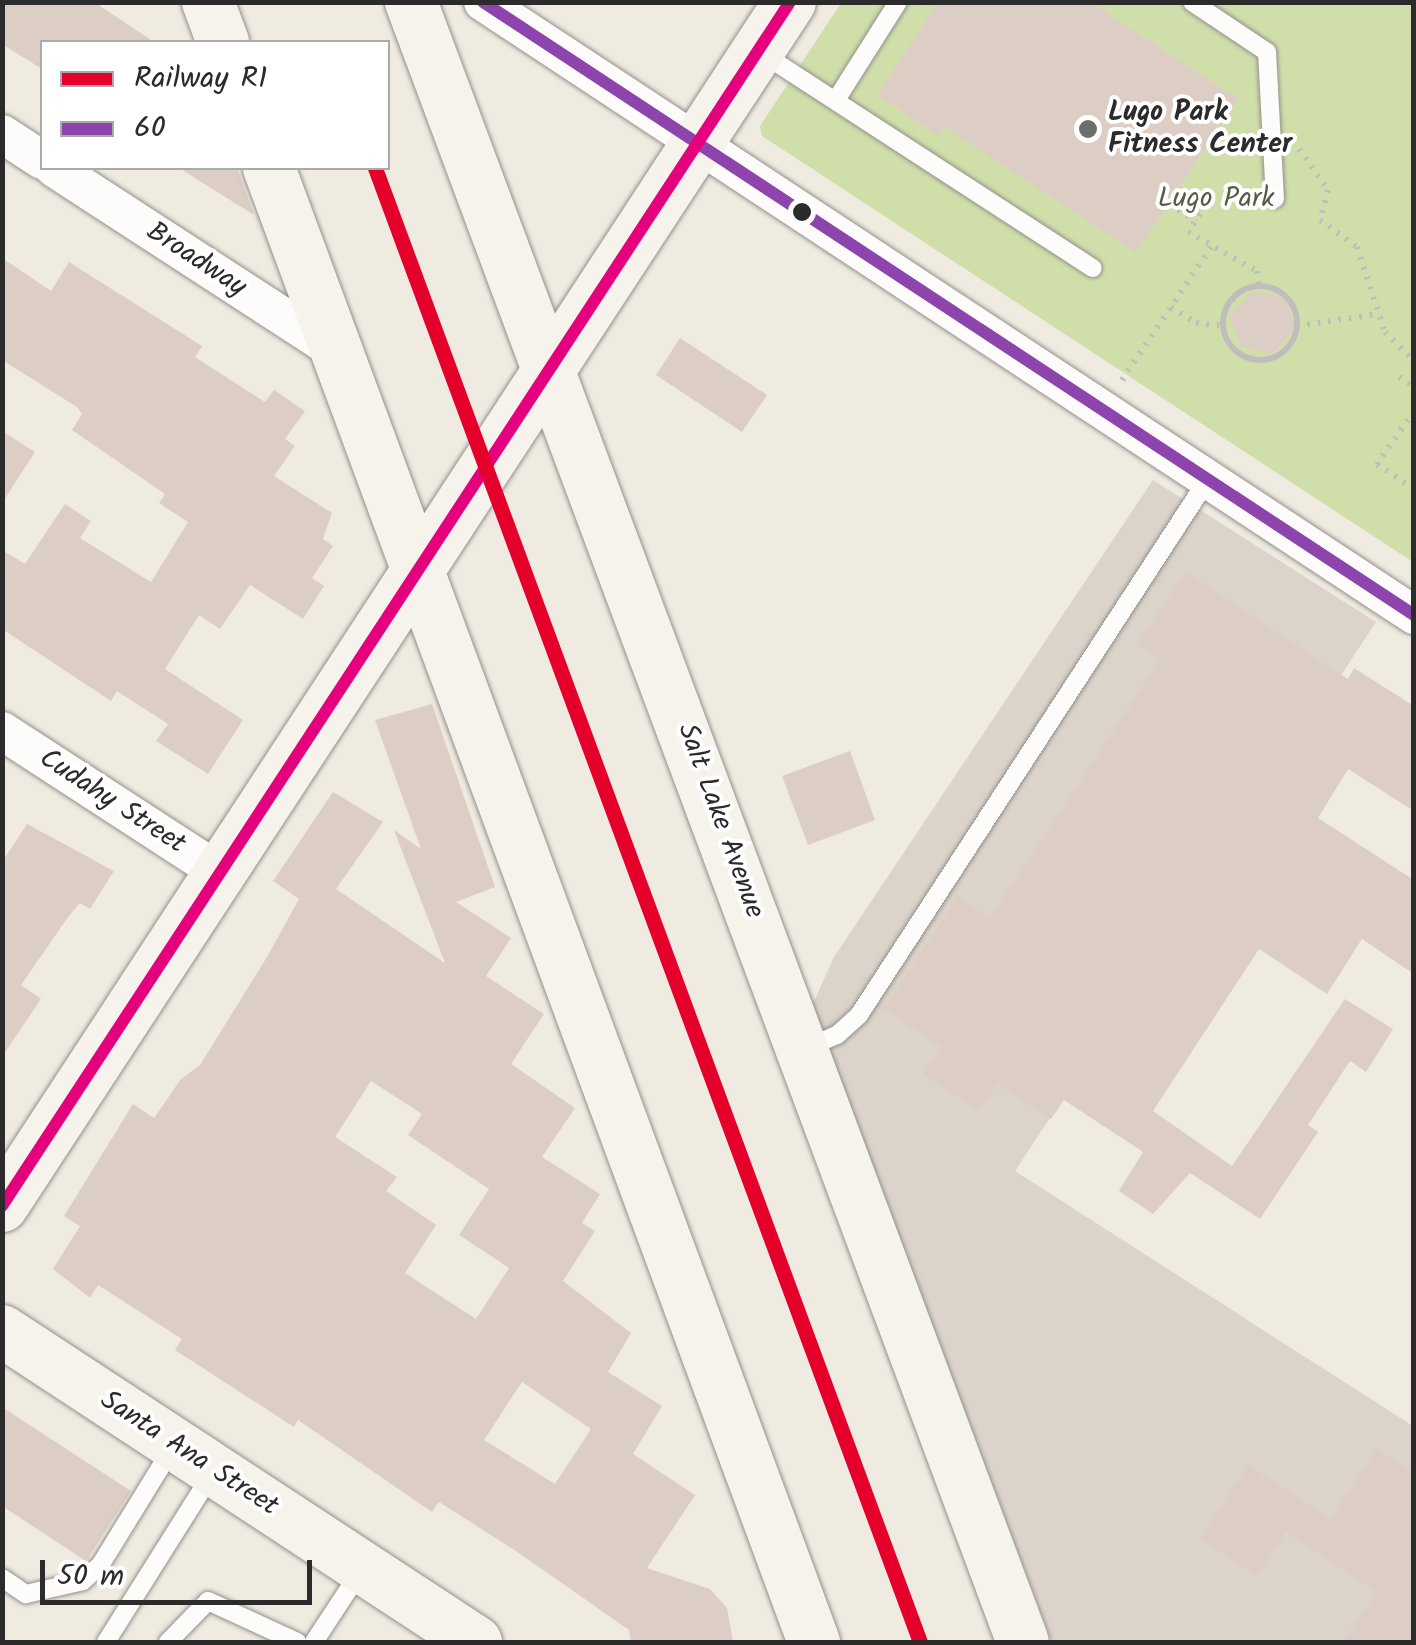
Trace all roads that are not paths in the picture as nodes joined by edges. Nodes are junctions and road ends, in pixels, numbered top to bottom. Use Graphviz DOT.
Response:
graph roads {
  1 [pos="208,2"];
  2 [pos="410,2"];
  3 [pos="484,2"];
  4 [pos="790,2"];
  5 [pos="898,2"];
  6 [pos="1192,2"];
  7 [pos="222,40"];
  8 [pos="759,50"];
  9 [pos="836,100"];
  10 [pos="2,134"];
  11 [pos="698,144"];
  12 [pos="40,159"];
  13 [pos="57,170"];
  14 [pos="270,170"];
  15 [pos="1275,199"];
  16 [pos="1093,268"];
  17 [pos="337,352"];
  18 [pos="552,367"];
  19 [pos="1208,479"];
  20 [pos="419,570"];
  21 [pos="1414,615"];
  22 [pos="2,731"];
  23 [pos="220,874"];
  24 [pos="804,1050"];
  25 [pos="2,1206"];
  26 [pos="2,1331"];
  27 [pos="194,1458"];
  28 [pos="362,1568"];
  29 [pos="2,1578"];
  30 [pos="106,1642"];
  31 [pos="168,1642"];
  32 [pos="297,1642"];
  33 [pos="314,1642"];
  34 [pos="476,1642"];
  35 [pos="814,1642"];
  36 [pos="1024,1642"];
  1 -- 7 [label="street"];
  2 -- 18 [label="street, Salt Lake Avenue"];
  3 -- 11 [label="street"];
  4 -- 8 [label="street"];
  5 -- 9 [label="lane"];
  6 -- 15 [label="lane"];
  8 -- 9 [label="lane"];
  8 -- 11 [label="street"];
  9 -- 16 [label="lane"];
  10 -- 12 [label="street"];
  11 -- 18 [label="street"];
  11 -- 19 [label="street"];
  13 -- 17 [label="street, Broadway"];
  14 -- 17 [label="street"];
  17 -- 20 [label="street"];
  18 -- 20 [label="street"];
  18 -- 24 [label="street, Salt Lake Avenue"];
  19 -- 21 [label="street"];
  19 -- 24 [label="lane"];
  20 -- 23 [label="street"];
  20 -- 35 [label="street"];
  22 -- 23 [label="street, Cudahy Street"];
  23 -- 25 [label="street"];
  24 -- 36 [label="street, Salt Lake Avenue"];
  26 -- 27 [label="street, Santa Ana Street"];
  27 -- 28 [label="street, Santa Ana Street"];
  27 -- 29 [label="lane"];
  27 -- 30 [label="lane"];
  28 -- 33 [label="lane"];
  28 -- 34 [label="street, Santa Ana Street"];
  31 -- 32 [label="lane"];
}
